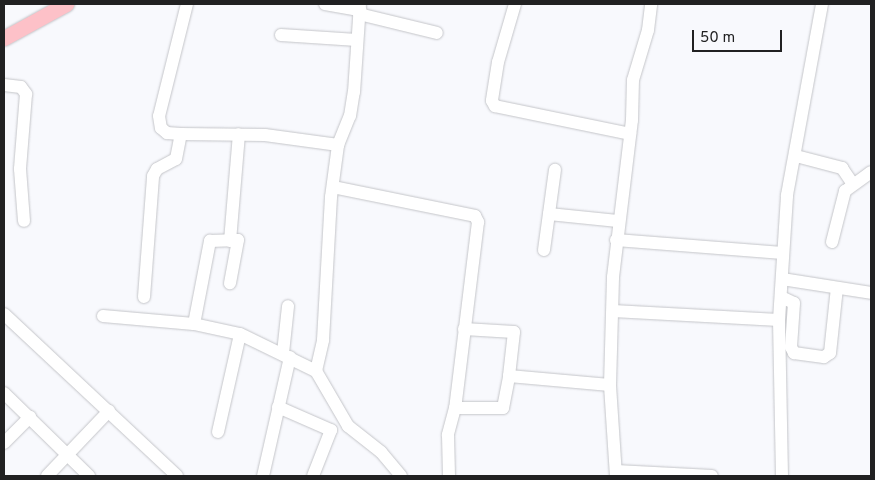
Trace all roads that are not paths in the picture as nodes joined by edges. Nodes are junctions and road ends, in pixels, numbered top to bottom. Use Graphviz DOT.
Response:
graph roads {
  1 [pos="66,4"];
  2 [pos="187,4"];
  3 [pos="325,4"];
  4 [pos="514,4"];
  5 [pos="651,4"];
  6 [pos="822,4"];
  7 [pos="360,9"];
  8 [pos="437,33"];
  9 [pos="281,35"];
  10 [pos="4,38"];
  11 [pos="357,40"];
  12 [pos="4,85"];
  13 [pos="180,134"];
  14 [pos="239,134"];
  15 [pos="630,134"];
  16 [pos="338,145"];
  17 [pos="796,156"];
  18 [pos="555,170"];
  19 [pos="871,172"];
  20 [pos="852,183"];
  21 [pos="333,188"];
  22 [pos="549,214"];
  23 [pos="24,220"];
  24 [pos="618,222"];
  25 [pos="616,240"];
  26 [pos="230,241"];
  27 [pos="832,242"];
  28 [pos="544,250"];
  29 [pos="782,253"];
  30 [pos="782,278"];
  31 [pos="230,283"];
  32 [pos="837,288"];
  33 [pos="871,294"];
  34 [pos="781,296"];
  35 [pos="144,297"];
  36 [pos="288,306"];
  37 [pos="613,311"];
  38 [pos="4,314"];
  39 [pos="103,316"];
  40 [pos="779,320"];
  41 [pos="194,324"];
  42 [pos="464,329"];
  43 [pos="240,334"];
  44 [pos="286,355"];
  45 [pos="316,371"];
  46 [pos="509,376"];
  47 [pos="610,385"];
  48 [pos="4,393"];
  49 [pos="278,407"];
  50 [pos="455,408"];
  51 [pos="109,411"];
  52 [pos="30,416"];
  53 [pos="218,432"];
  54 [pos="4,443"];
  55 [pos="67,455"];
  56 [pos="616,474"];
  57 [pos="47,476"];
  58 [pos="89,476"];
  59 [pos="177,476"];
  60 [pos="263,476"];
  61 [pos="313,476"];
  62 [pos="401,476"];
  63 [pos="449,476"];
  64 [pos="712,476"];
  65 [pos="782,476"];
  1 -- 10 [label="main road"];
  2 -- 13 [label="street"];
  3 -- 7 [label="street"];
  4 -- 15 [label="street"];
  5 -- 15 [label="street"];
  6 -- 17 [label="street"];
  7 -- 8 [label="street"];
  7 -- 11 [label="street"];
  9 -- 11 [label="street"];
  11 -- 16 [label="street"];
  12 -- 23 [label="street"];
  13 -- 14 [label="street"];
  13 -- 35 [label="street"];
  14 -- 16 [label="street"];
  14 -- 26 [label="street"];
  15 -- 24 [label="street"];
  16 -- 21 [label="street"];
  17 -- 20 [label="street"];
  17 -- 29 [label="street"];
  18 -- 22 [label="street"];
  19 -- 20 [label="street"];
  20 -- 27 [label="street"];
  21 -- 42 [label="street"];
  21 -- 45 [label="street"];
  22 -- 24 [label="street"];
  22 -- 28 [label="street"];
  24 -- 25 [label="street"];
  25 -- 29 [label="street"];
  25 -- 37 [label="street"];
  26 -- 31 [label="street"];
  26 -- 41 [label="street"];
  29 -- 30 [label="street"];
  30 -- 32 [label="street"];
  30 -- 34 [label="street"];
  32 -- 33 [label="street"];
  32 -- 34 [label="street"];
  34 -- 40 [label="street"];
  36 -- 44 [label="street"];
  37 -- 40 [label="street"];
  37 -- 47 [label="street"];
  38 -- 51 [label="street"];
  39 -- 41 [label="street"];
  40 -- 65 [label="street"];
  41 -- 43 [label="street"];
  42 -- 46 [label="street"];
  42 -- 50 [label="street"];
  43 -- 44 [label="street"];
  43 -- 53 [label="street"];
  44 -- 45 [label="street"];
  44 -- 49 [label="street"];
  45 -- 62 [label="street"];
  46 -- 47 [label="street"];
  46 -- 50 [label="street"];
  47 -- 56 [label="street"];
  48 -- 52 [label="street"];
  49 -- 60 [label="street"];
  49 -- 61 [label="street"];
  50 -- 63 [label="street"];
  51 -- 55 [label="street"];
  51 -- 59 [label="street"];
  52 -- 54 [label="street"];
  52 -- 55 [label="street"];
  55 -- 57 [label="street"];
  55 -- 58 [label="street"];
  56 -- 64 [label="street"];
}
